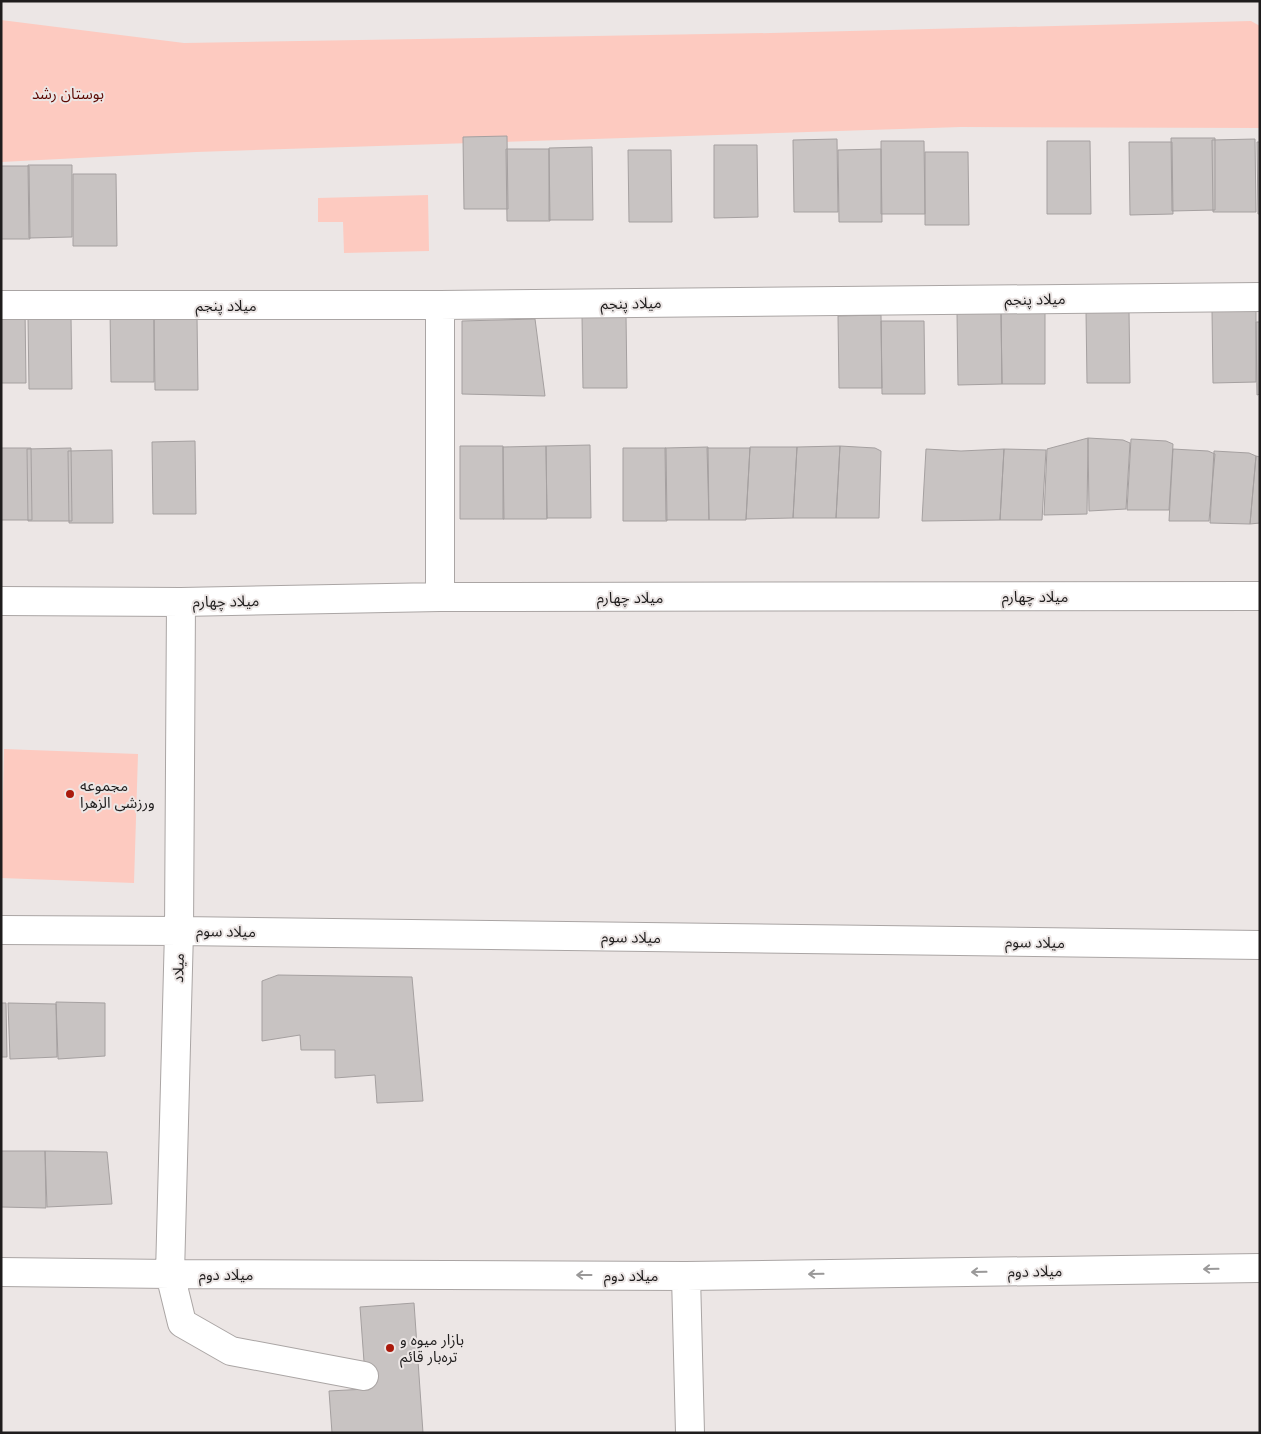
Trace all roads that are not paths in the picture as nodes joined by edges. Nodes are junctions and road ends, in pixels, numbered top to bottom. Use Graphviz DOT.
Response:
graph roads {
  1 [pos="1260,297"];
  2 [pos="1,305"];
  3 [pos="440,305"];
  4 [pos="1260,596"];
  5 [pos="440,597"];
  6 [pos="1,601"];
  7 [pos="181,602"];
  8 [pos="1,930"];
  9 [pos="179,931"];
  10 [pos="1260,945"];
  11 [pos="1260,1268"];
  12 [pos="1,1272"];
  13 [pos="170,1274"];
  14 [pos="686,1276"];
  15 [pos="364,1376"];
  16 [pos="690,1433"];
  1 -- 3 [label="street, میلاد پنجم"];
  2 -- 3 [label="street, میلاد پنجم"];
  3 -- 5 [label="street"];
  4 -- 5 [label="street, میلاد چهارم"];
  5 -- 7 [label="street, میلاد چهارم"];
  6 -- 7 [label="street, میلاد چهارم"];
  7 -- 9 [label="street, میلاد"];
  8 -- 9 [label="street, میلاد سوم"];
  9 -- 10 [label="street, میلاد سوم"];
  9 -- 13 [label="street, میلاد"];
  11 -- 14 [label="street, میلاد دوم, one-way"];
  12 -- 13 [label="street, میلاد دوم"];
  14 -- 13 [label="street, میلاد دوم, one-way"];
  13 -- 15 [label="street, میلاد"];
  14 -- 16 [label="street"];
}
